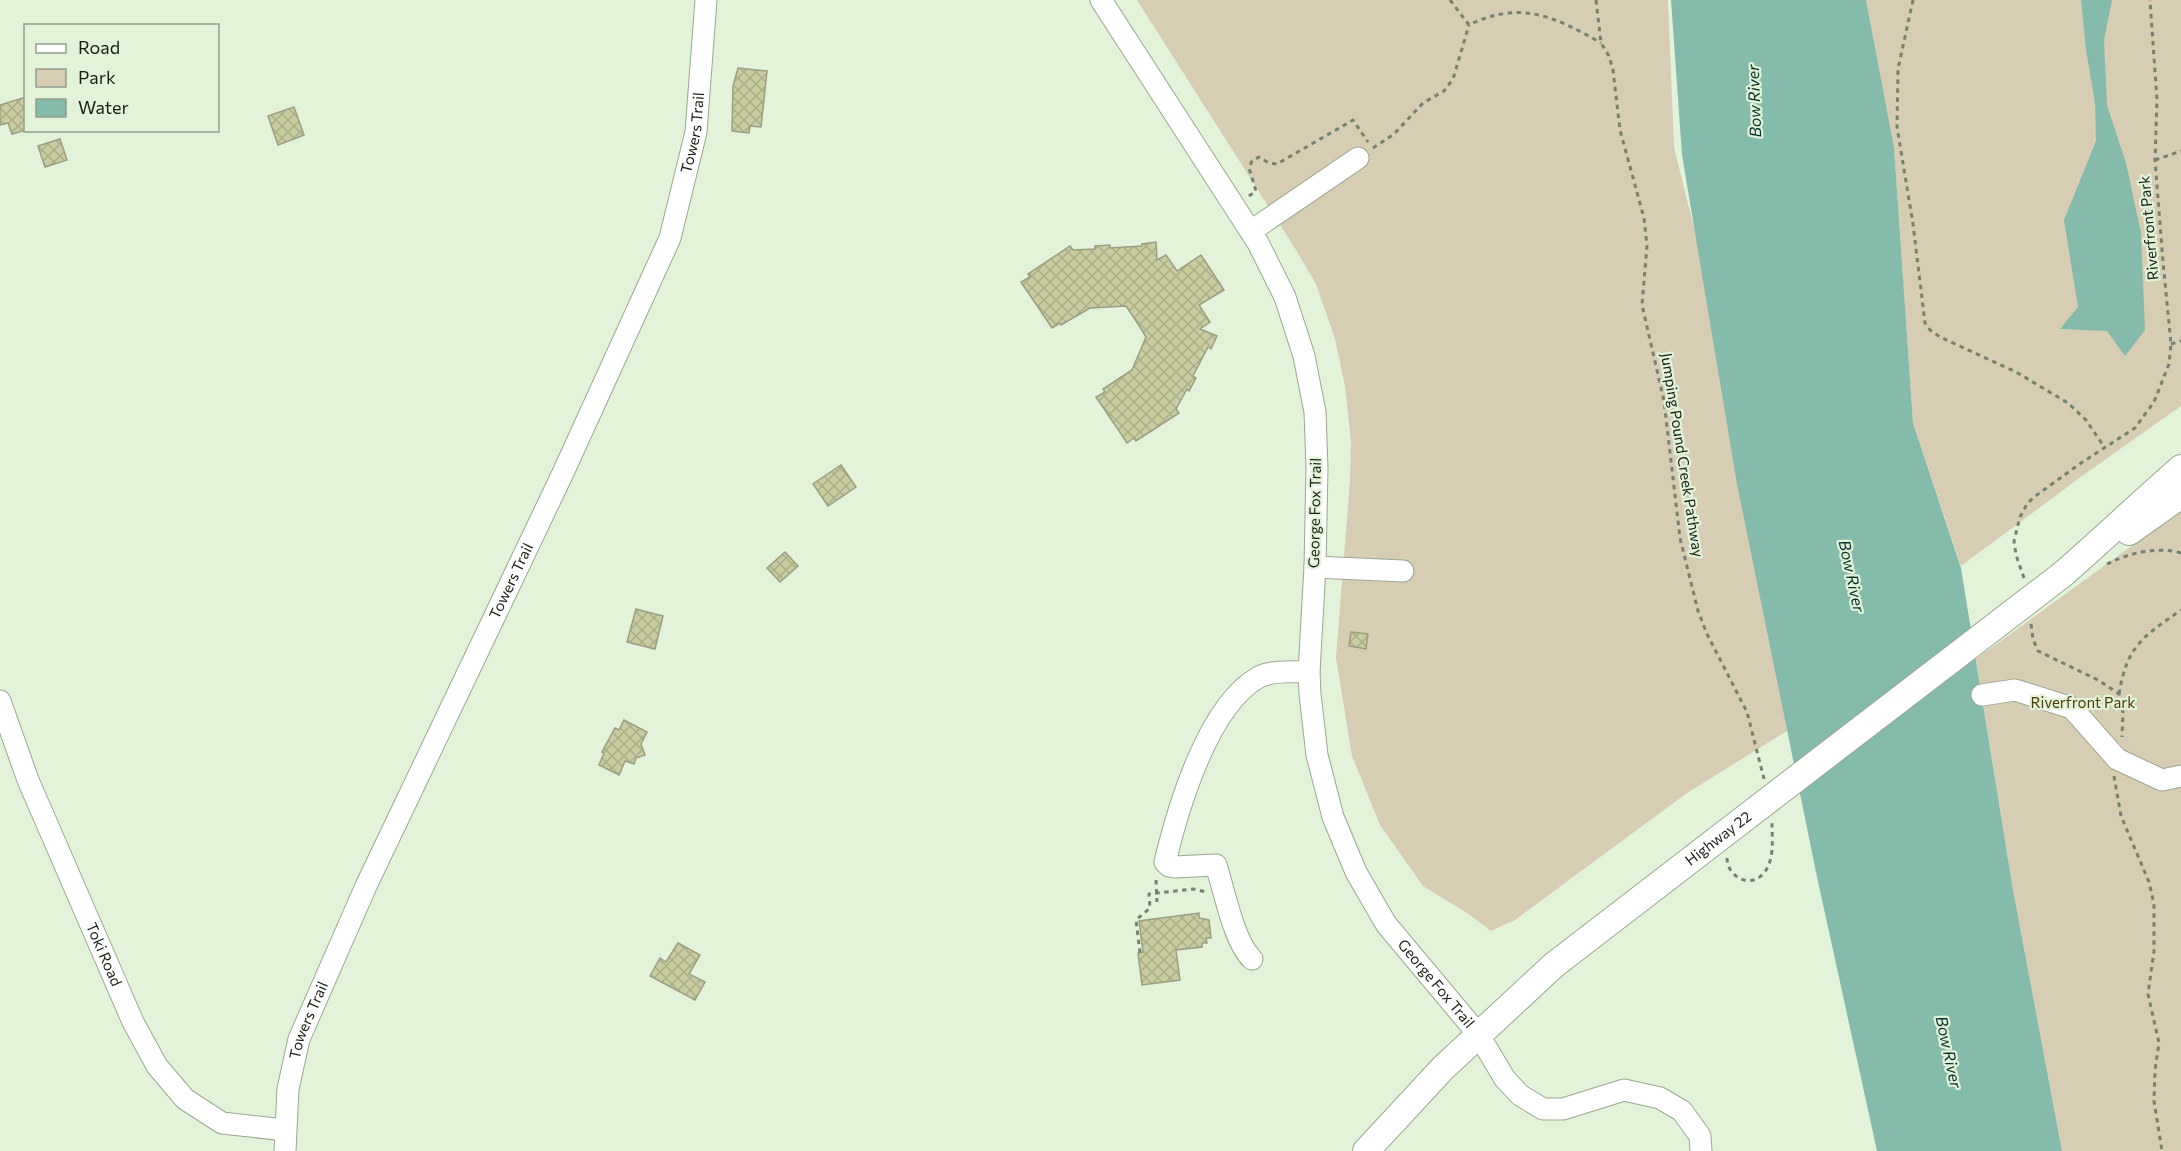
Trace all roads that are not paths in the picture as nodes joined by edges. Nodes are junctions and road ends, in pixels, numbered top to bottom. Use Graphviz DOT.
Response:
graph roads {
  1 [pos="706,0"];
  2 [pos="1101,0"];
  3 [pos="1365,153"];
  4 [pos="1251,231"];
  5 [pos="2181,468"];
  6 [pos="2181,495"];
  7 [pos="2095,559"];
  8 [pos="1315,567"];
  9 [pos="1404,572"];
  10 [pos="1309,672"];
  11 [pos="1982,695"];
  12 [pos="0,701"];
  13 [pos="2181,776"];
  14 [pos="1252,959"];
  15 [pos="1478,1034"];
  16 [pos="285,1130"];
  17 [pos="285,1151"];
  18 [pos="1366,1151"];
  19 [pos="1701,1151"];
  1 -- 16 [label="street, Towers Trail"];
  2 -- 4 [label="street, George Fox Trail"];
  3 -- 4 [label="street"];
  4 -- 8 [label="street, George Fox Trail"];
  5 -- 7 [label="main road, Highway 22"];
  6 -- 7 [label="main road, Highway 22"];
  7 -- 15 [label="main road, Highway 22, bridge"];
  8 -- 9 [label="street"];
  8 -- 10 [label="street, George Fox Trail"];
  10 -- 14 [label="street"];
  10 -- 15 [label="street, George Fox Trail"];
  11 -- 13 [label="street"];
  12 -- 16 [label="street, Toki Road"];
  15 -- 18 [label="main road, Highway 22"];
  15 -- 19 [label="street, George Fox Trail"];
  16 -- 17 [label="street, Towers Trail"];
}
